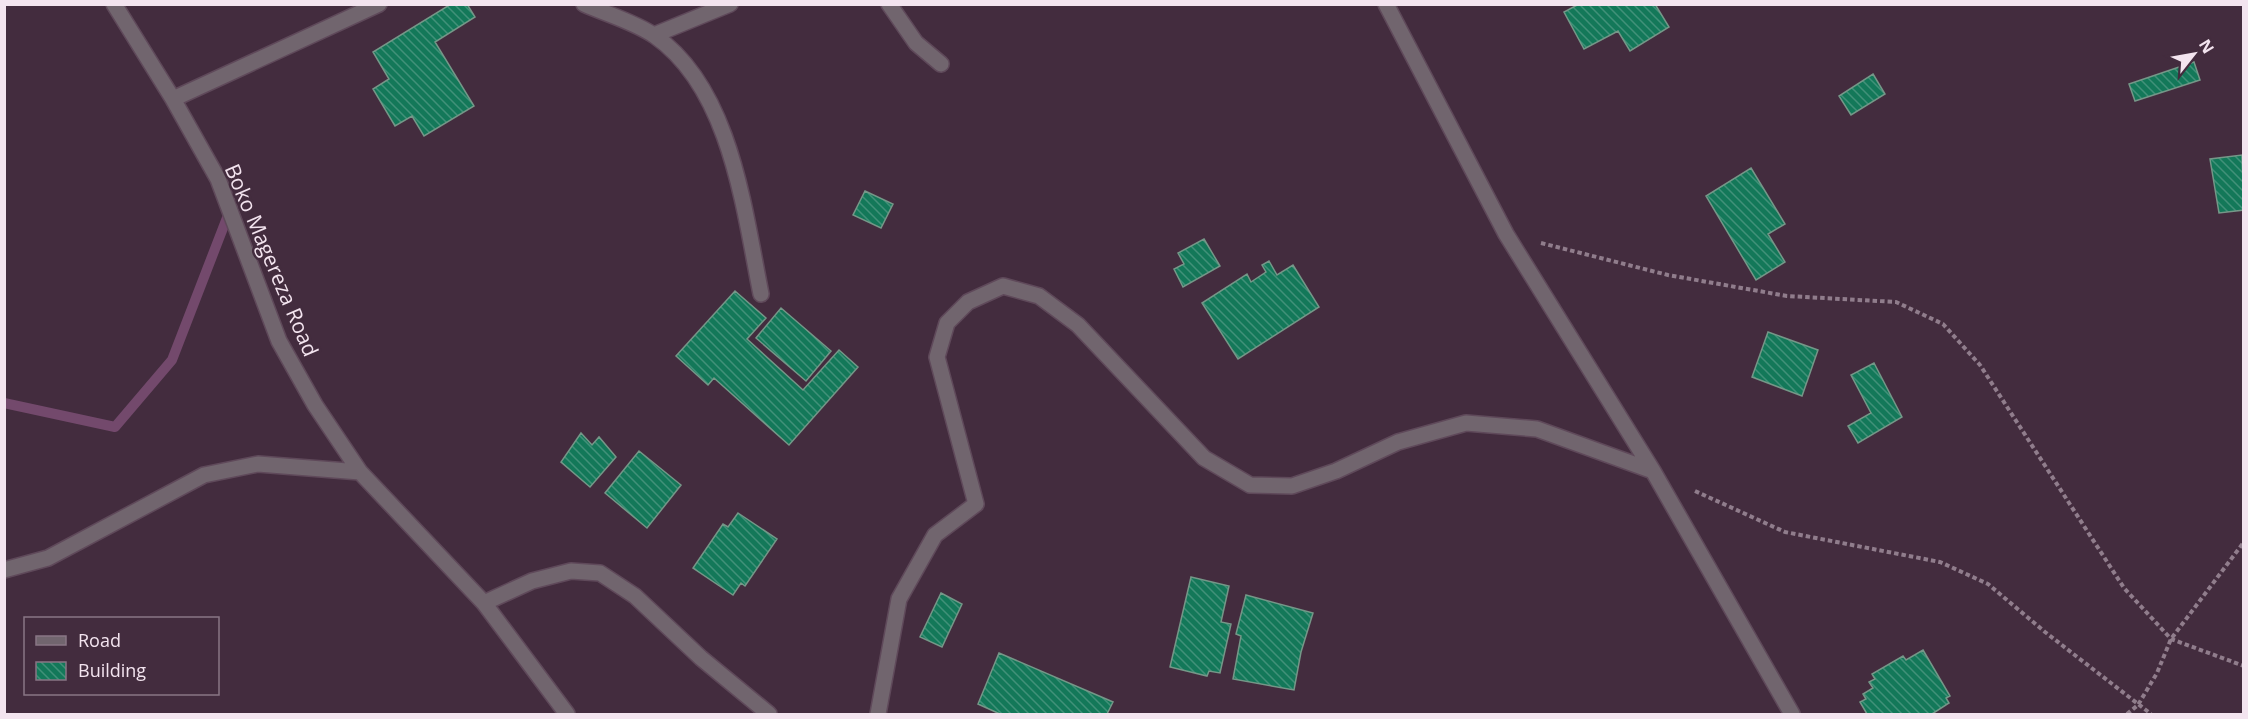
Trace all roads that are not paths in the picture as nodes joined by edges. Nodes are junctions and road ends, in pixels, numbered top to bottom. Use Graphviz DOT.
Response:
graph roads {
  1 [pos="114,4"];
  2 [pos="380,4"];
  3 [pos="584,4"];
  4 [pos="730,4"];
  5 [pos="889,4"];
  6 [pos="1386,4"];
  7 [pos="654,35"];
  8 [pos="941,64"];
  9 [pos="173,99"];
  10 [pos="761,294"];
  11 [pos="1653,471"];
  12 [pos="360,472"];
  13 [pos="4,570"];
  14 [pos="484,603"];
  15 [pos="567,714"];
  16 [pos="768,714"];
  17 [pos="878,714"];
  18 [pos="1792,714"];
  1 -- 9 [label="street, Boko Magereza Road"];
  2 -- 9 [label="street"];
  3 -- 7 [label="street"];
  4 -- 7 [label="street"];
  5 -- 8 [label="street"];
  6 -- 11 [label="street"];
  7 -- 10 [label="street"];
  9 -- 12 [label="street, Boko Magereza Road"];
  11 -- 17 [label="street"];
  11 -- 18 [label="street"];
  12 -- 13 [label="street"];
  12 -- 14 [label="street, Boko Magereza Road"];
  14 -- 15 [label="street, Boko Magereza Road"];
  14 -- 16 [label="street"];
}
